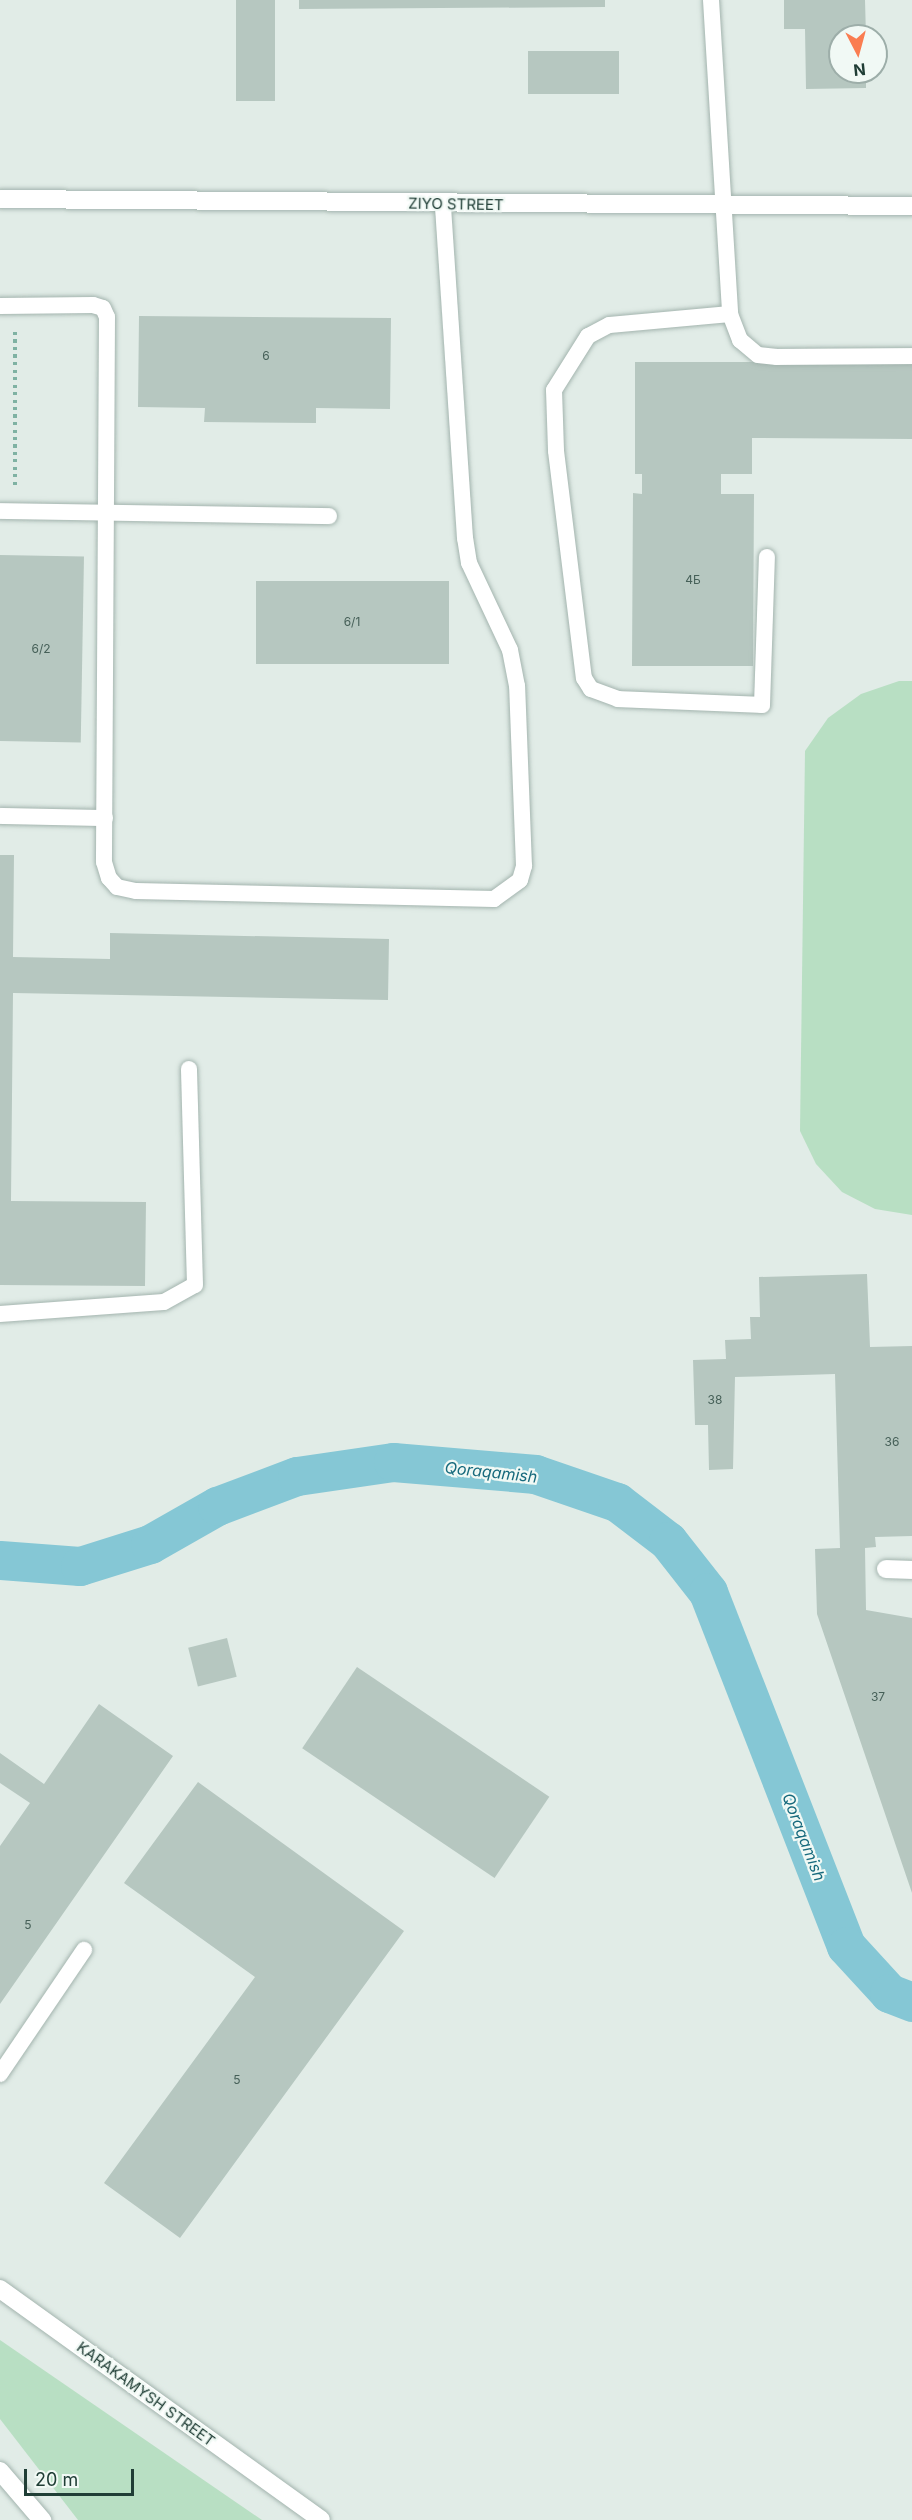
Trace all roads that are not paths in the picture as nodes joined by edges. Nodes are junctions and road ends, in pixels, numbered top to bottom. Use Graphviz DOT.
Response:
graph roads {
  1 [pos="711,0"];
  2 [pos="0,199"];
  3 [pos="443,204"];
  4 [pos="912,206"];
  5 [pos="726,207"];
  6 [pos="8,306"];
  7 [pos="730,314"];
  8 [pos="912,356"];
  9 [pos="8,511"];
  10 [pos="107,511"];
  11 [pos="329,516"];
  12 [pos="767,557"];
  13 [pos="0,816"];
  14 [pos="105,818"];
  15 [pos="189,1069"];
  16 [pos="0,1314"];
  17 [pos="886,1569"];
  18 [pos="912,1570"];
  19 [pos="84,1950"];
  20 [pos="0,2074"];
  21 [pos="0,2289"];
  22 [pos="0,2471"];
  23 [pos="42,2520"];
  24 [pos="321,2520"];
  1 -- 5 [label="lane"];
  2 -- 3 [label="street, ZIYO STREET"];
  3 -- 5 [label="street, ZIYO STREET"];
  3 -- 14 [label="lane"];
  4 -- 5 [label="street, ZIYO STREET"];
  5 -- 7 [label="lane"];
  6 -- 10 [label="lane"];
  7 -- 8 [label="lane"];
  7 -- 12 [label="lane"];
  9 -- 10 [label="lane"];
  10 -- 11 [label="lane"];
  10 -- 14 [label="lane"];
  13 -- 14 [label="lane"];
  15 -- 16 [label="lane"];
  17 -- 18 [label="street"];
  19 -- 20 [label="lane"];
  21 -- 24 [label="street, KARAKAMYSH STREET"];
  22 -- 23 [label="street"];
}
